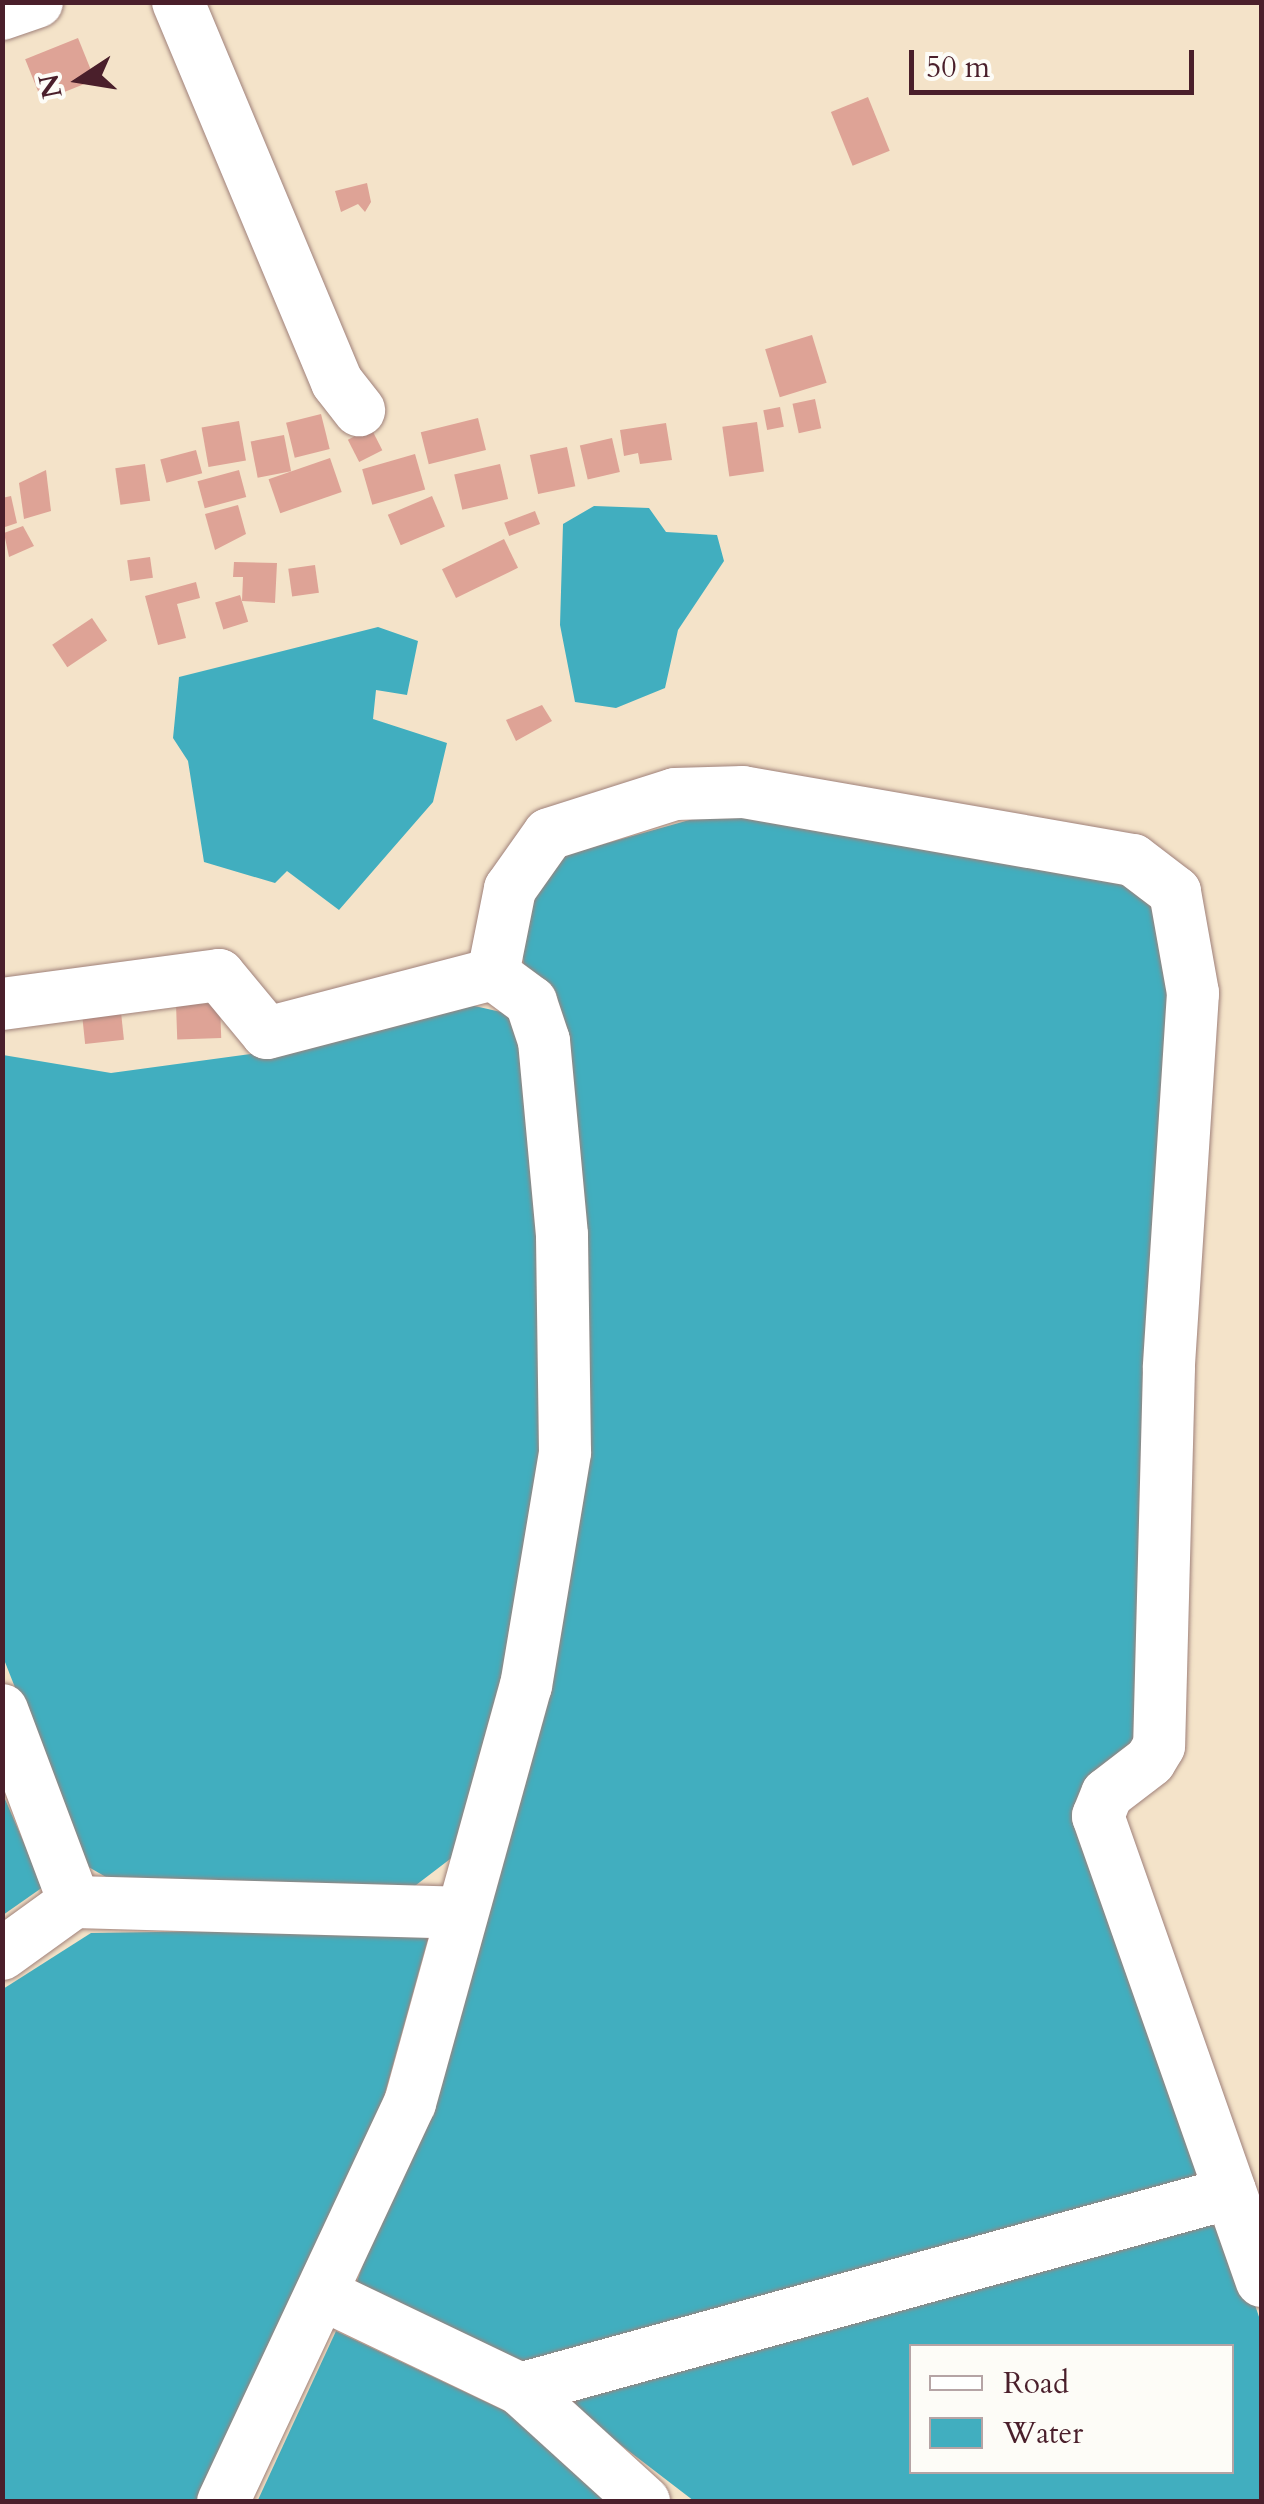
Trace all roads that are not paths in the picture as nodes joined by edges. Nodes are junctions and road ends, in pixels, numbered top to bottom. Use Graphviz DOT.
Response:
graph roads {
  1 [pos="37,2"];
  2 [pos="178,2"];
  3 [pos="2,14"];
  4 [pos="360,410"];
  5 [pos="493,974"];
  6 [pos="2,1004"];
  7 [pos="2,1710"];
  8 [pos="74,1902"];
  9 [pos="460,1913"];
  10 [pos="2,1954"];
  11 [pos="1230,2193"];
  12 [pos="1262,2280"];
  13 [pos="322,2294"];
  14 [pos="520,2389"];
  15 [pos="223,2502"];
  16 [pos="644,2502"];
  1 -- 3 [label="street"];
  2 -- 4 [label="street"];
  5 -- 6 [label="street"];
  5 -- 9 [label="street"];
  5 -- 11 [label="street"];
  7 -- 8 [label="street"];
  8 -- 9 [label="street"];
  8 -- 10 [label="street"];
  9 -- 13 [label="street"];
  11 -- 12 [label="street"];
  11 -- 14 [label="street"];
  13 -- 14 [label="street"];
  13 -- 15 [label="street"];
  14 -- 16 [label="street"];
}
